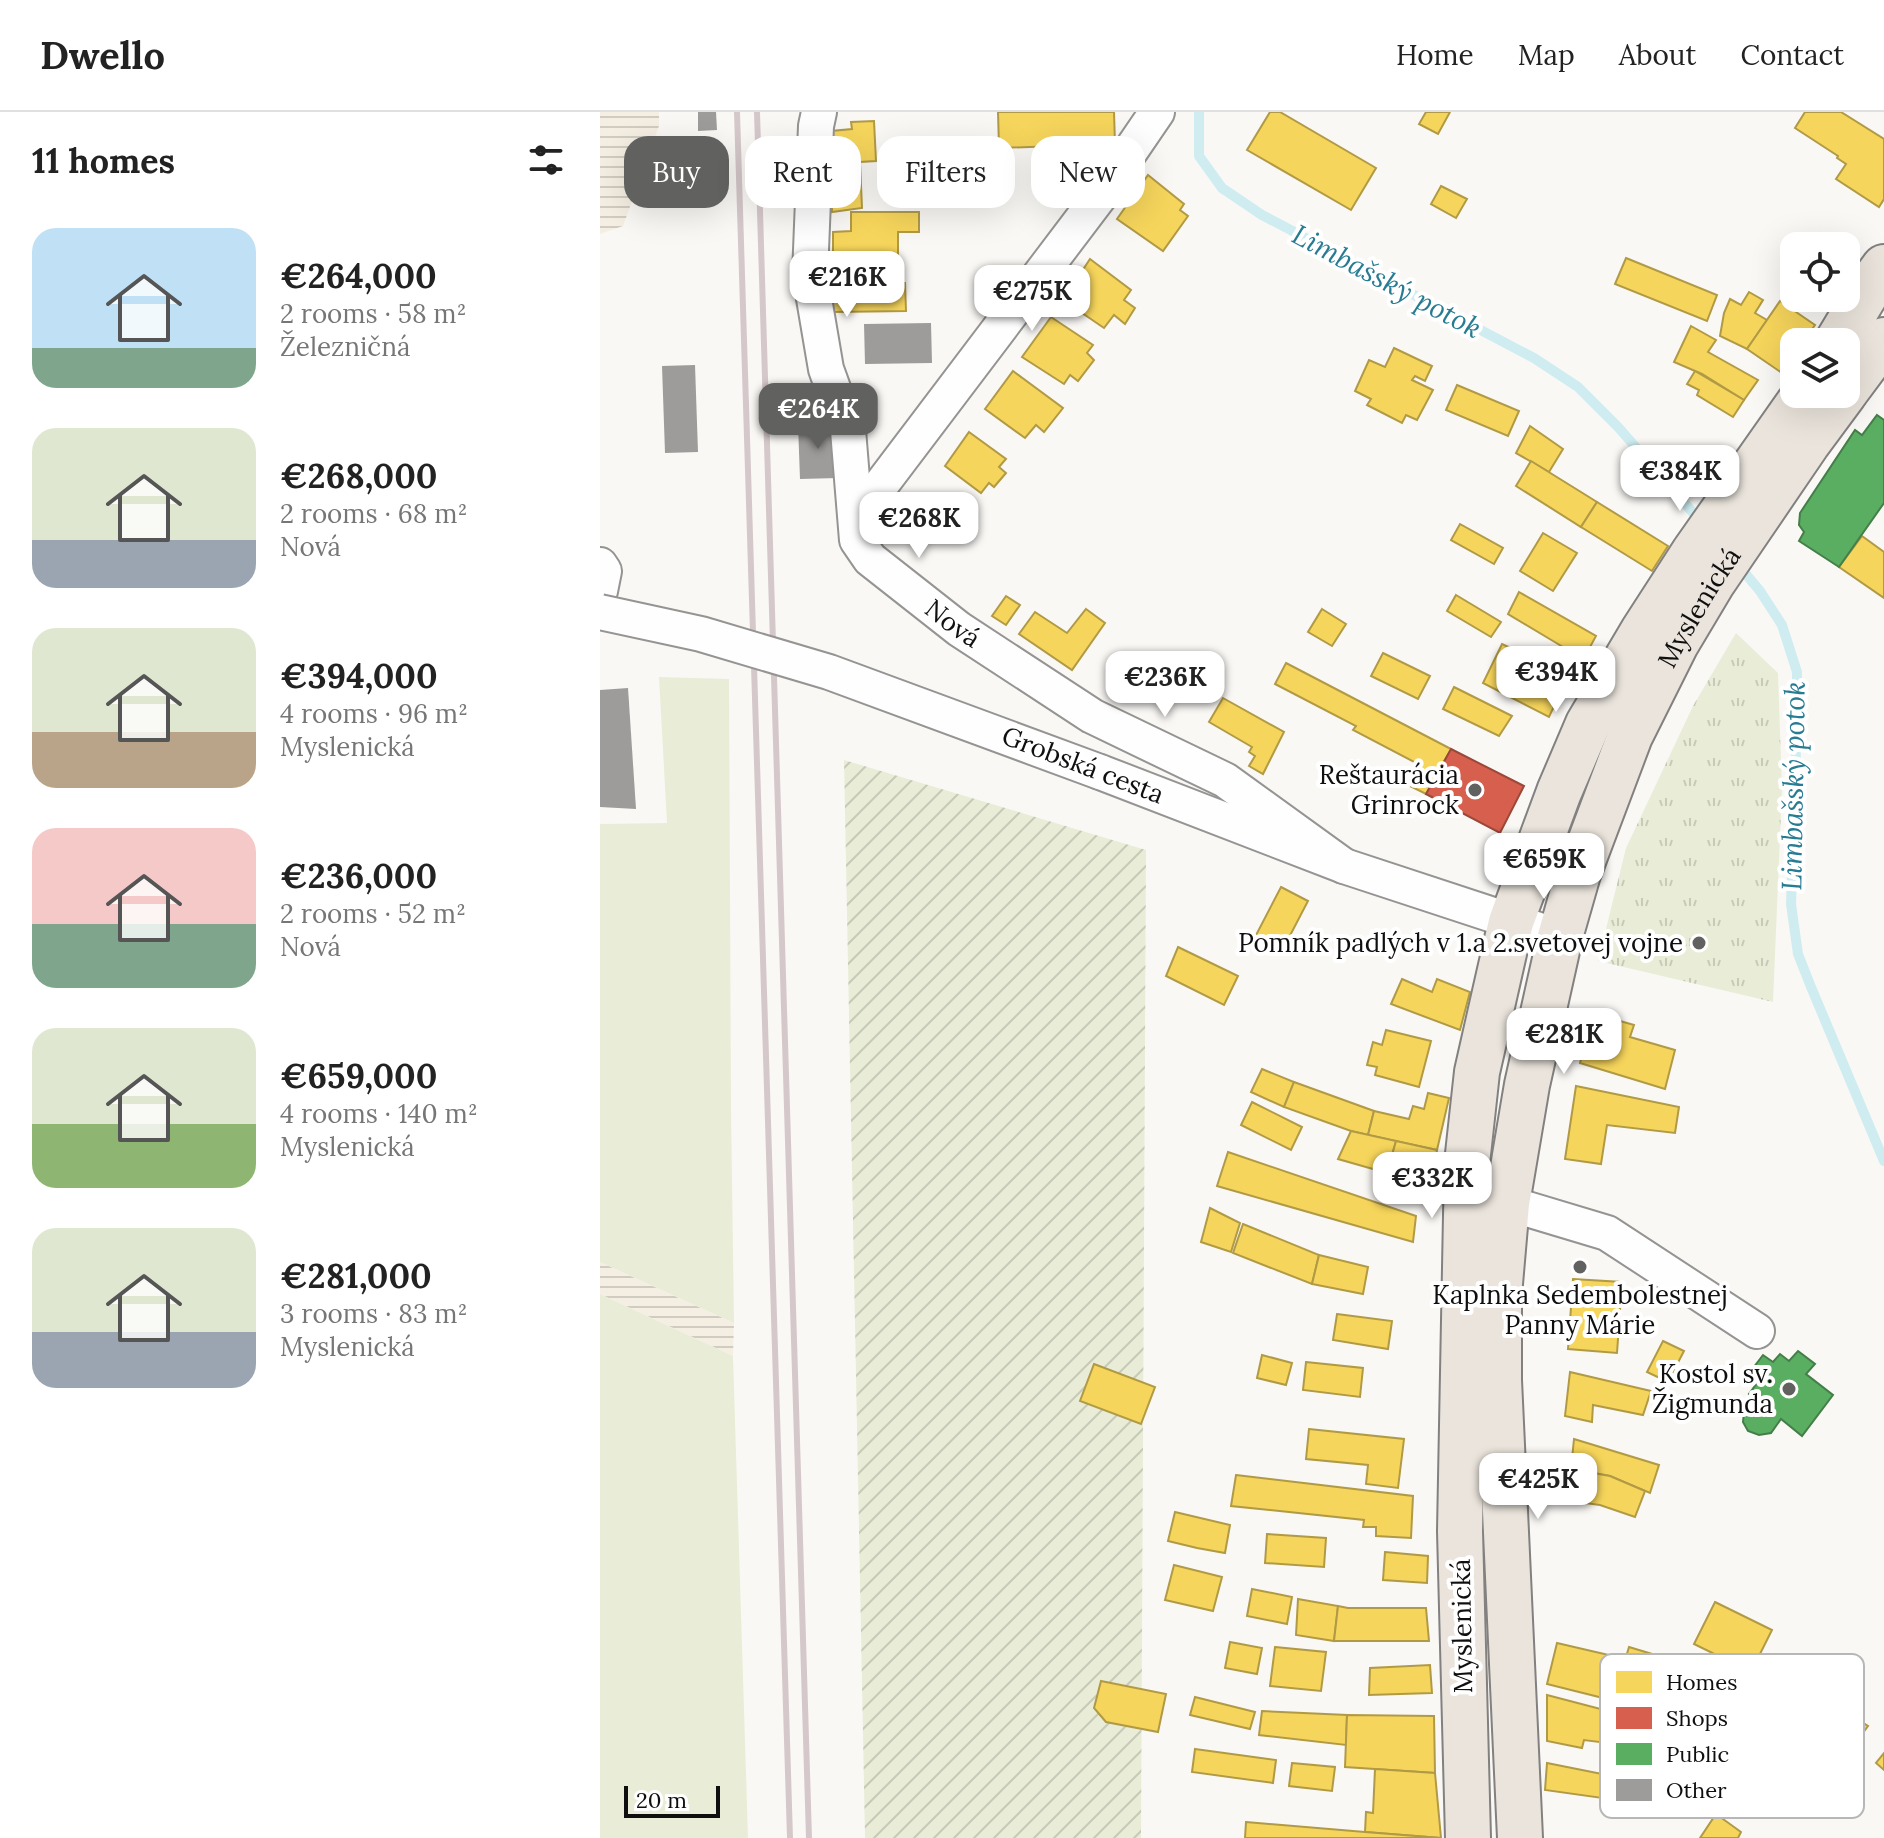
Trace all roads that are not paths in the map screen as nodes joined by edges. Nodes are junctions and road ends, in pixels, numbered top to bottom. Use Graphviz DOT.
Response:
graph roads {
  1 [pos="819,112"];
  2 [pos="1157,112"];
  3 [pos="1884,267"];
  4 [pos="1846,328"];
  5 [pos="1884,340"];
  6 [pos="1860,372"];
  7 [pos="1797,408"];
  8 [pos="1833,408"];
  9 [pos="856,518"];
  10 [pos="1734,523"];
  11 [pos="600,565"];
  12 [pos="1703,567"];
  13 [pos="600,591"];
  14 [pos="600,612"];
  15 [pos="1344,866"];
  16 [pos="1511,922"];
  17 [pos="1560,937"];
  18 [pos="1507,1203"];
  19 [pos="1757,1331"];
  20 [pos="1468,1838"];
  21 [pos="1520,1838"];
  1 -- 9 [label="street, Nová"];
  2 -- 9 [label="street"];
  3 -- 4 [label="main road"];
  5 -- 6 [label="main road, Myslenická"];
  7 -- 10 [label="main road, Myslenická"];
  8 -- 10 [label="main road, Myslenická"];
  9 -- 15 [label="street, Nová"];
  10 -- 12 [label="main road, Myslenická"];
  11 -- 13 [label="street"];
  12 -- 16 [label="main road, Myslenická"];
  12 -- 17 [label="main road, Myslenická"];
  14 -- 15 [label="street, Grobská cesta, bridge"];
  15 -- 16 [label="street, Grobská cesta"];
  16 -- 17 [label="street, Grobská cesta"];
  16 -- 20 [label="main road, Myslenická"];
  17 -- 18 [label="main road, Myslenická"];
  18 -- 19 [label="street"];
  18 -- 21 [label="main road, Myslenická"];
}
